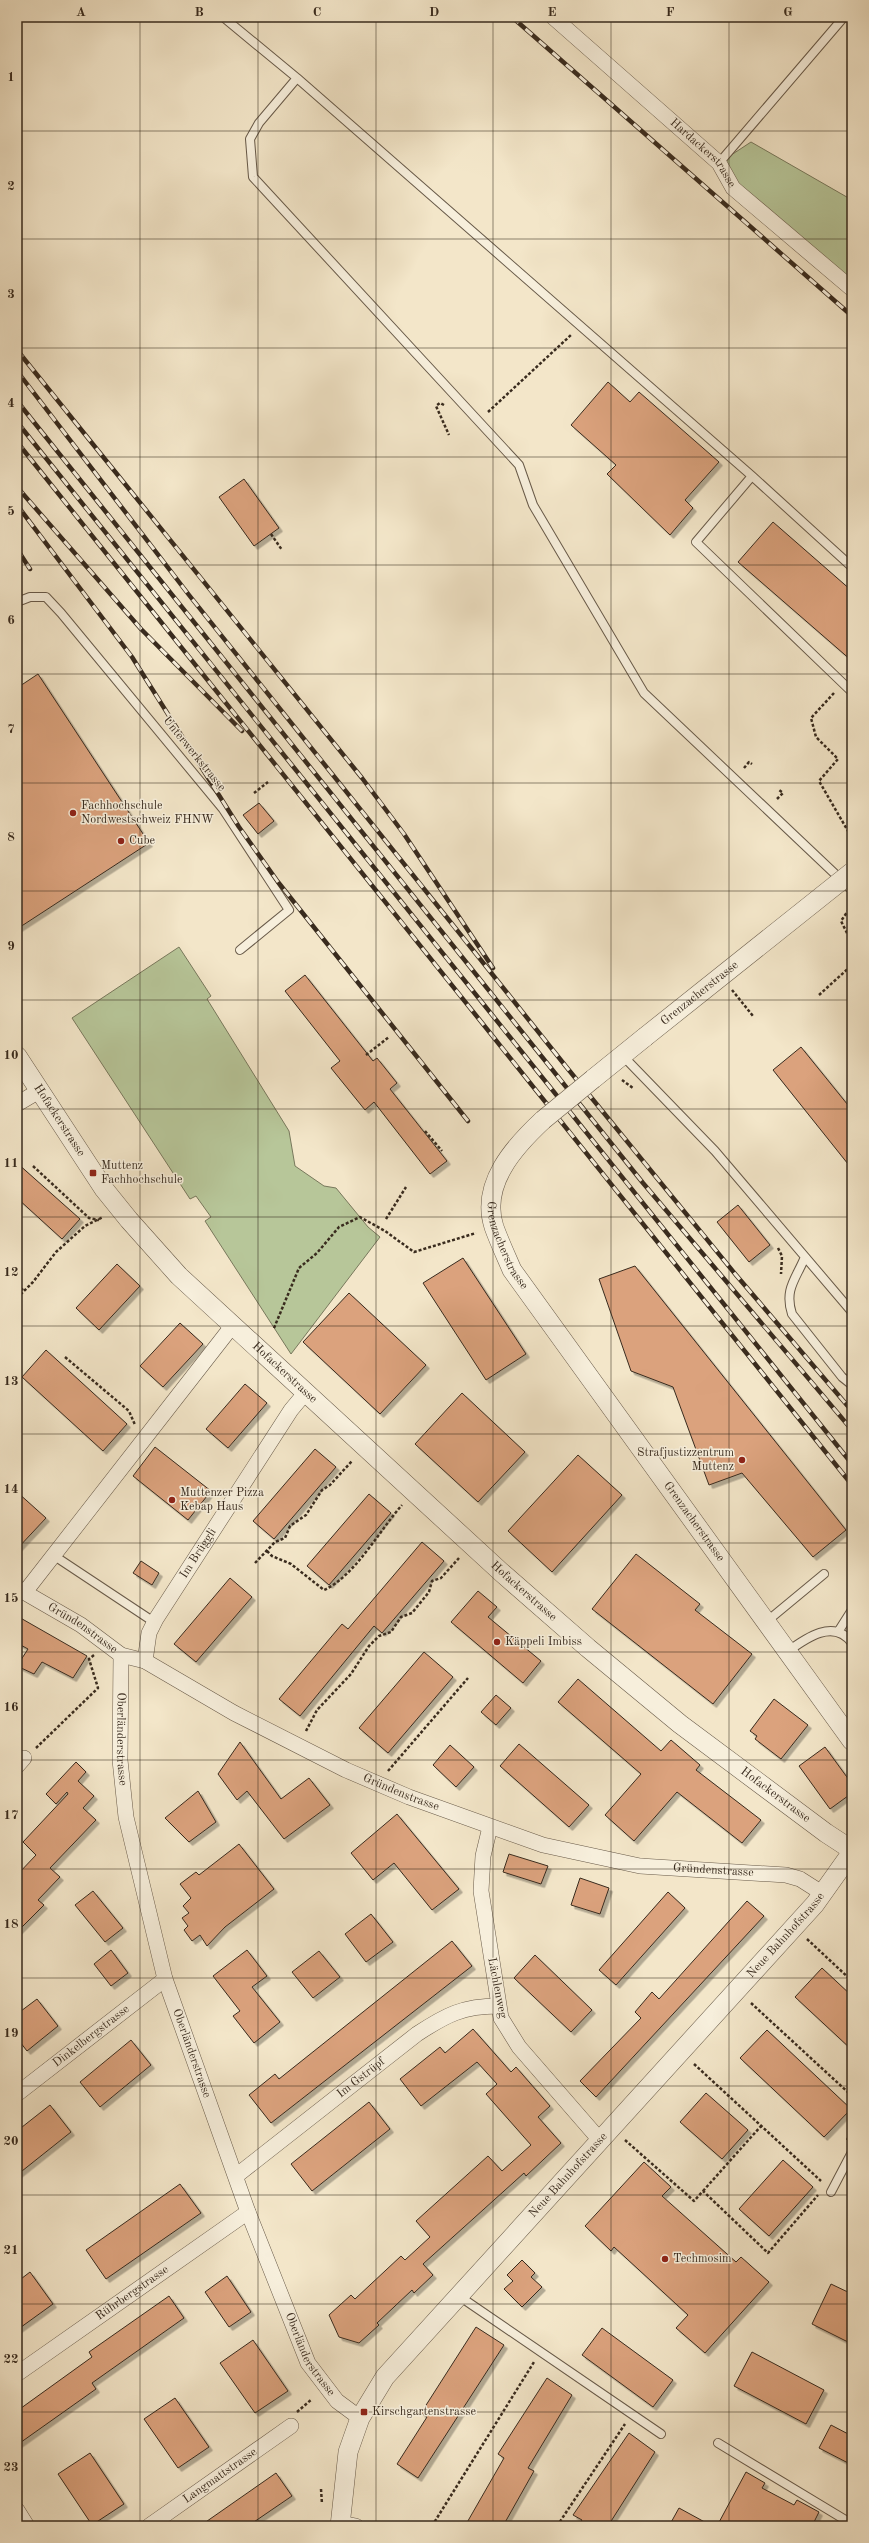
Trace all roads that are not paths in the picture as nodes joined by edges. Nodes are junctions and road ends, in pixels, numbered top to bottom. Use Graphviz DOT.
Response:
graph roads {
  1 [pos="223,17"];
  2 [pos="553,17"];
  3 [pos="844,17"];
  4 [pos="297,78"];
  5 [pos="719,163"];
  6 [pos="852,289"];
  7 [pos="752,476"];
  8 [pos="852,567"];
  9 [pos="17,602"];
  10 [pos="852,692"];
  11 [pos="852,872"];
  12 [pos="852,890"];
  13 [pos="240,950"];
  14 [pos="17,1056"];
  15 [pos="623,1056"];
  16 [pos="39,1091"];
  17 [pos="17,1104"];
  18 [pos="805,1257"];
  19 [pos="852,1312"];
  20 [pos="234,1325"];
  21 [pos="852,1385"];
  22 [pos="306,1392"];
  23 [pos="53,1555"];
  24 [pos="824,1574"];
  25 [pos="21,1590"];
  26 [pos="852,1610"];
  27 [pos="154,1622"];
  28 [pos="766,1622"];
  29 [pos="838,1632"];
  30 [pos="852,1643"];
  31 [pos="786,1652"];
  32 [pos="121,1655"];
  33 [pos="145,1661"];
  34 [pos="852,1741"];
  35 [pos="490,1827"];
  36 [pos="852,1851"];
  37 [pos="822,1893"];
  38 [pos="165,1979"];
  39 [pos="498,2006"];
  40 [pos="17,2094"];
  41 [pos="605,2133"];
  42 [pos="852,2152"];
  43 [pos="236,2176"];
  44 [pos="831,2192"];
  45 [pos="248,2212"];
  46 [pos="459,2296"];
  47 [pos="17,2374"];
  48 [pos="360,2418"];
  49 [pos="291,2426"];
  50 [pos="661,2434"];
  51 [pos="718,2443"];
  52 [pos="17,2510"];
  53 [pos="852,2524"];
  54 [pos="345,2525"];
  55 [pos="27,2526"];
  56 [pos="149,2526"];
  1 -- 4 [label="lane"];
  2 -- 5 [label="street, Hardackerstrasse"];
  3 -- 5 [label="lane"];
  4 -- 7 [label="lane"];
  4 -- 12 [label="lane"];
  5 -- 6 [label="street, Hardackerstrasse"];
  7 -- 8 [label="lane"];
  7 -- 10 [label="lane"];
  9 -- 13 [label="lane, Unterwerkstrasse"];
  11 -- 15 [label="street, Grenzacherstrasse, bridge"];
  14 -- 16 [label="street, Hofackerstrasse"];
  15 -- 18 [label="lane"];
  15 -- 28 [label="street, Grenzacherstrasse, bridge"];
  16 -- 17 [label="street"];
  16 -- 20 [label="street, Hofackerstrasse"];
  18 -- 19 [label="lane"];
  18 -- 21 [label="lane"];
  20 -- 22 [label="street, Hofackerstrasse"];
  20 -- 23 [label="street"];
  22 -- 27 [label="street, Im Brüggli"];
  22 -- 36 [label="street, Hofackerstrasse"];
  23 -- 25 [label="street"];
  23 -- 27 [label="lane"];
  24 -- 28 [label="lane"];
  25 -- 32 [label="street, Gründenstrasse"];
  26 -- 29 [label="lane"];
  27 -- 33 [label="street, Im Brüggli"];
  28 -- 31 [label="street, Grenzacherstrasse"];
  29 -- 30 [label="lane"];
  29 -- 31 [label="lane"];
  31 -- 34 [label="street, Grenzacherstrasse"];
  32 -- 33 [label="street, Gründenstrasse"];
  32 -- 38 [label="street, Oberländerstrasse"];
  33 -- 35 [label="street, Gründenstrasse"];
  35 -- 37 [label="street, Gründenstrasse"];
  35 -- 39 [label="street, Lächlenweg"];
  36 -- 37 [label="street, Neue Bahnhofstrasse"];
  37 -- 41 [label="street, Neue Bahnhofstrasse"];
  38 -- 40 [label="street, Dinkelbergstrasse"];
  38 -- 43 [label="street, Oberländerstrasse"];
  39 -- 41 [label="street, Lächlenweg"];
  39 -- 43 [label="street, Im Gstrüpf"];
  41 -- 46 [label="street, Neue Bahnhofstrasse"];
  42 -- 44 [label="lane"];
  43 -- 45 [label="street, Oberländerstrasse"];
  45 -- 47 [label="street, Rührbergstrasse"];
  45 -- 48 [label="street, Oberländerstrasse"];
  46 -- 48 [label="street, Neue Bahnhofstrasse"];
  46 -- 50 [label="lane"];
  48 -- 54 [label="street, Neue Bahnhofstrasse"];
  49 -- 56 [label="street, Langmattstrasse"];
  51 -- 53 [label="lane"];
  52 -- 55 [label="street"];
}
